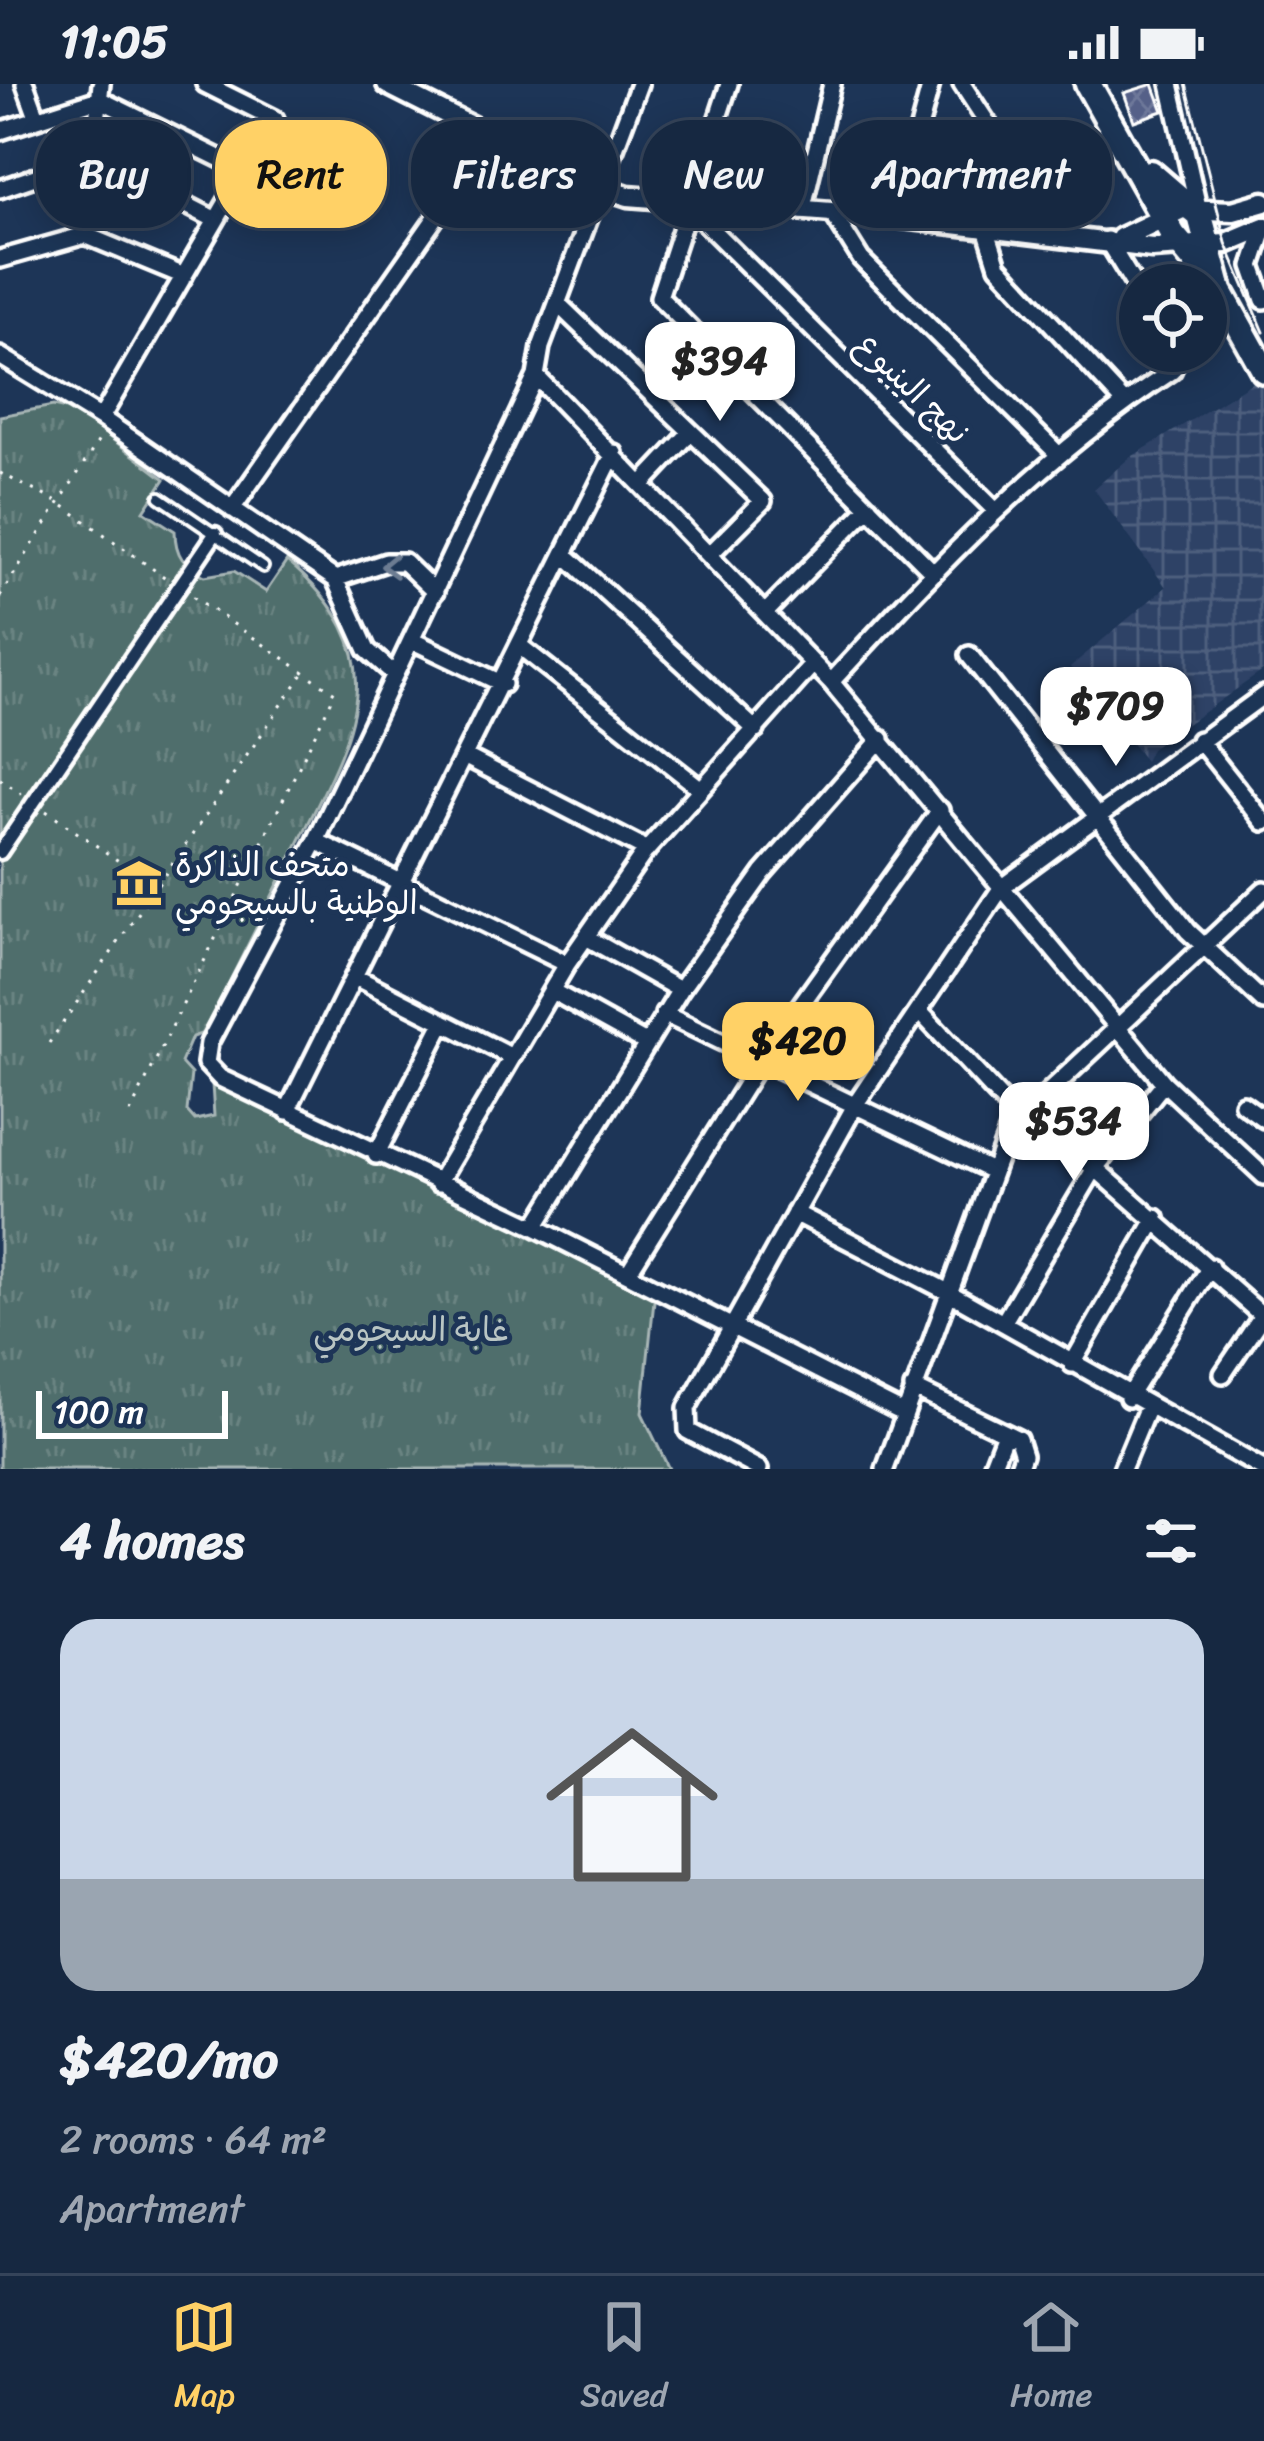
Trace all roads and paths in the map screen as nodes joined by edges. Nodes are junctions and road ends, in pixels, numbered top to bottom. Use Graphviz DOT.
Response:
graph roads {
  1 [pos="25,84"];
  2 [pos="205,84"];
  3 [pos="387,84"];
  4 [pos="639,84"];
  5 [pos="729,84"];
  6 [pos="832,84"];
  7 [pos="931,84"];
  8 [pos="962,84"];
  9 [pos="1088,84"];
  10 [pos="1170,84"];
  11 [pos="100,91"];
  12 [pos="37,117"];
  13 [pos="273,120"];
  14 [pos="457,120"];
  15 [pos="718,120"];
  16 [pos="921,120"];
  17 [pos="0,131"];
  18 [pos="618,137"];
  19 [pos="1124,144"];
  20 [pos="215,155"];
  21 [pos="36,177"];
  22 [pos="0,189"];
  23 [pos="806,194"];
  24 [pos="1264,202"];
  25 [pos="1198,212"];
  26 [pos="1165,219"];
  27 [pos="215,222"];
  28 [pos="86,228"];
  29 [pos="429,228"];
  30 [pos="585,228"];
  31 [pos="683,228"];
  32 [pos="710,228"];
  33 [pos="842,228"];
  34 [pos="986,228"];
  35 [pos="1264,228"];
  36 [pos="85,235"];
  37 [pos="1062,237"];
  38 [pos="1109,240"];
  39 [pos="1210,245"];
  40 [pos="1183,248"];
  41 [pos="0,260"];
  42 [pos="1123,264"];
  43 [pos="1197,264"];
  44 [pos="1214,264"];
  45 [pos="184,276"];
  46 [pos="1264,300"];
  47 [pos="1227,304"];
  48 [pos="559,305"];
  49 [pos="0,356"];
  50 [pos="1264,370"];
  51 [pos="1170,372"];
  52 [pos="536,376"];
  53 [pos="1124,402"];
  54 [pos="101,418"];
  55 [pos="691,432"];
  56 [pos="99,440"];
  57 [pos="1056,452"];
  58 [pos="614,453"];
  59 [pos="0,473"];
  60 [pos="643,483"];
  61 [pos="160,497"];
  62 [pos="61,503"];
  63 [pos="869,507"];
  64 [pos="232,509"];
  65 [pos="995,510"];
  66 [pos="215,534"];
  67 [pos="711,553"];
  68 [pos="565,555"];
  69 [pos="262,567"];
  70 [pos="933,572"];
  71 [pos="335,579"];
  72 [pos="179,587"];
  73 [pos="435,592"];
  74 [pos="0,596"];
  75 [pos="766,612"];
  76 [pos="411,640"];
  77 [pos="521,647"];
  78 [pos="969,655"];
  79 [pos="813,664"];
  80 [pos="304,672"];
  81 [pos="393,673"];
  82 [pos="831,682"];
  83 [pos="503,684"];
  84 [pos="1264,695"];
  85 [pos="756,730"];
  86 [pos="881,739"];
  87 [pos="1199,740"];
  88 [pos="466,757"];
  89 [pos="0,779"];
  90 [pos="701,789"];
  91 [pos="34,802"];
  92 [pos="940,810"];
  93 [pos="1096,815"];
  94 [pos="1264,822"];
  95 [pos="316,841"];
  96 [pos="647,850"];
  97 [pos="0,852"];
  98 [pos="403,883"];
  99 [pos="154,885"];
  100 [pos="1002,887"];
  101 [pos="1264,890"];
  102 [pos="586,937"];
  103 [pos="1204,947"];
  104 [pos="567,964"];
  105 [pos="357,978"];
  106 [pos="680,990"];
  107 [pos="552,991"];
  108 [pos="1264,1002"];
  109 [pos="920,1012"];
  110 [pos="664,1014"];
  111 [pos="443,1023"];
  112 [pos="1117,1028"];
  113 [pos="49,1042"];
  114 [pos="646,1043"];
  115 [pos="512,1057"];
  116 [pos="761,1060"];
  117 [pos="1164,1083"];
  118 [pos="856,1102"];
  119 [pos="1243,1104"];
  120 [pos="287,1111"];
  121 [pos="130,1113"];
  122 [pos="1019,1118"];
  123 [pos="1264,1119"];
  124 [pos="376,1155"];
  125 [pos="1095,1168"];
  126 [pos="992,1171"];
  127 [pos="1264,1176"];
  128 [pos="438,1183"];
  129 [pos="795,1213"];
  130 [pos="1156,1218"];
  131 [pos="535,1227"];
  132 [pos="1210,1267"];
  133 [pos="628,1273"];
  134 [pos="946,1291"];
  135 [pos="1263,1315"];
  136 [pos="1003,1323"];
  137 [pos="731,1327"];
  138 [pos="1072,1364"];
  139 [pos="1223,1374"];
  140 [pos="913,1388"];
  141 [pos="1128,1398"];
  142 [pos="1148,1409"];
  143 [pos="904,1413"];
  144 [pos="1005,1432"];
  145 [pos="1236,1463"];
  146 [pos="759,1469"];
  147 [pos="885,1469"];
  148 [pos="991,1469"];
  149 [pos="1018,1469"];
  150 [pos="1122,1469"];
  151 [pos="1262,1469"];
  1 -- 12 [label="street"];
  2 -- 13 [label="street"];
  3 -- 14 [label="street"];
  4 -- 18 [label="street"];
  5 -- 15 [label="street"];
  6 -- 23 [label="street"];
  7 -- 16 [label="street"];
  8 -- 37 [label="street"];
  9 -- 19 [label="main road"];
  10 -- 25 [label="street"];
  11 -- 12 [label="street"];
  11 -- 20 [label="street"];
  12 -- 17 [label="street"];
  19 -- 25 [label="main road"];
  19 -- 26 [label="main road"];
  21 -- 22 [label="street"];
  24 -- 25 [label="street"];
  25 -- 26 [label="street"];
  25 -- 39 [label="main road"];
  26 -- 38 [label="street"];
  26 -- 40 [label="main road"];
  27 -- 45 [label="street"];
  28 -- 36 [label="street"];
  29 -- 64 [label="street"];
  30 -- 48 [label="street"];
  31 -- 63 [label="street"];
  32 -- 65 [label="street, نهج الينبوع"];
  33 -- 57 [label="street"];
  34 -- 37 [label="street"];
  34 -- 53 [label="street"];
  35 -- 39 [label="street"];
  35 -- 46 [label="street"];
  36 -- 41 [label="street"];
  36 -- 45 [label="street"];
  37 -- 38 [label="street"];
  38 -- 40 [label="street"];
  38 -- 42 [label="street"];
  39 -- 40 [label="street"];
  39 -- 44 [label="main road"];
  40 -- 43 [label="main road"];
  45 -- 54 [label="street"];
  47 -- 50 [label="main road"];
  48 -- 52 [label="street"];
  48 -- 55 [label="street"];
  49 -- 54 [label="street"];
  51 -- 53 [label="street"];
  52 -- 58 [label="street"];
  52 -- 73 [label="street"];
  53 -- 57 [label="street"];
  54 -- 64 [label="street"];
  55 -- 60 [label="street"];
  55 -- 67 [label="street"];
  56 -- 62 [label="path"];
  57 -- 65 [label="street"];
  58 -- 60 [label="street"];
  58 -- 68 [label="street"];
  59 -- 62 [label="path"];
  60 -- 67 [label="street"];
  61 -- 66 [label="lane"];
  62 -- 72 [label="path"];
  62 -- 74 [label="path"];
  63 -- 70 [label="street"];
  63 -- 75 [label="street"];
  64 -- 66 [label="lane"];
  64 -- 71 [label="street"];
  65 -- 70 [label="street"];
  66 -- 69 [label="lane"];
  66 -- 72 [label="street"];
  67 -- 75 [label="street"];
  68 -- 77 [label="street"];
  68 -- 85 [label="street"];
  70 -- 82 [label="street"];
  73 -- 71 [label="street, one-way"];
  71 -- 81 [label="street"];
  72 -- 80 [label="path"];
  72 -- 91 [label="street"];
  73 -- 76 [label="street"];
  75 -- 79 [label="street"];
  76 -- 81 [label="street"];
  76 -- 83 [label="street"];
  77 -- 83 [label="street"];
  77 -- 90 [label="street"];
  78 -- 93 [label="street"];
  79 -- 82 [label="street"];
  79 -- 85 [label="street"];
  80 -- 99 [label="path"];
  80 -- 121 [label="path"];
  81 -- 95 [label="street"];
  82 -- 86 [label="street"];
  83 -- 88 [label="street"];
  84 -- 87 [label="street"];
  85 -- 90 [label="street"];
  86 -- 92 [label="street"];
  86 -- 106 [label="street"];
  87 -- 93 [label="street"];
  87 -- 94 [label="street"];
  88 -- 96 [label="street"];
  88 -- 98 [label="street"];
  89 -- 91 [label="path"];
  90 -- 96 [label="street"];
  91 -- 97 [label="street"];
  91 -- 99 [label="path"];
  92 -- 100 [label="street"];
  92 -- 116 [label="street"];
  93 -- 100 [label="street"];
  93 -- 103 [label="street"];
  95 -- 98 [label="street"];
  95 -- 120 [label="street"];
  96 -- 102 [label="street"];
  98 -- 104 [label="street"];
  98 -- 105 [label="street"];
  99 -- 113 [label="path"];
  100 -- 109 [label="street"];
  100 -- 112 [label="street"];
  101 -- 103 [label="street"];
  102 -- 104 [label="street"];
  102 -- 106 [label="street"];
  103 -- 108 [label="street"];
  103 -- 112 [label="street"];
  104 -- 107 [label="street"];
  105 -- 111 [label="street"];
  105 -- 120 [label="street"];
  106 -- 110 [label="street"];
  107 -- 114 [label="street"];
  107 -- 115 [label="street"];
  109 -- 118 [label="street"];
  109 -- 122 [label="street"];
  110 -- 114 [label="street"];
  110 -- 116 [label="street"];
  111 -- 115 [label="street"];
  111 -- 124 [label="street"];
  112 -- 117 [label="street"];
  112 -- 122 [label="street"];
  114 -- 131 [label="street"];
  115 -- 128 [label="street"];
  116 -- 118 [label="street"];
  116 -- 133 [label="street"];
  117 -- 125 [label="street"];
  117 -- 127 [label="street"];
  118 -- 126 [label="street"];
  118 -- 129 [label="street"];
  119 -- 123 [label="street"];
  120 -- 124 [label="street"];
  122 -- 125 [label="street"];
  122 -- 126 [label="street"];
  124 -- 128 [label="street"];
  125 -- 130 [label="street"];
  125 -- 136 [label="street"];
  126 -- 134 [label="street"];
  128 -- 131 [label="street"];
  129 -- 134 [label="street"];
  129 -- 137 [label="street"];
  130 -- 132 [label="street"];
  130 -- 138 [label="street"];
  131 -- 133 [label="street"];
  132 -- 135 [label="street"];
  132 -- 141 [label="street"];
  133 -- 137 [label="street"];
  134 -- 136 [label="street"];
  134 -- 140 [label="street"];
  135 -- 139 [label="street"];
  136 -- 138 [label="street"];
  137 -- 143 [label="street"];
  137 -- 146 [label="street"];
  138 -- 141 [label="street"];
  140 -- 143 [label="street"];
  140 -- 144 [label="street"];
  141 -- 142 [label="street"];
  142 -- 145 [label="street"];
  142 -- 150 [label="street"];
  143 -- 147 [label="street"];
  144 -- 148 [label="street"];
  144 -- 149 [label="street"];
  145 -- 151 [label="street"];
}
